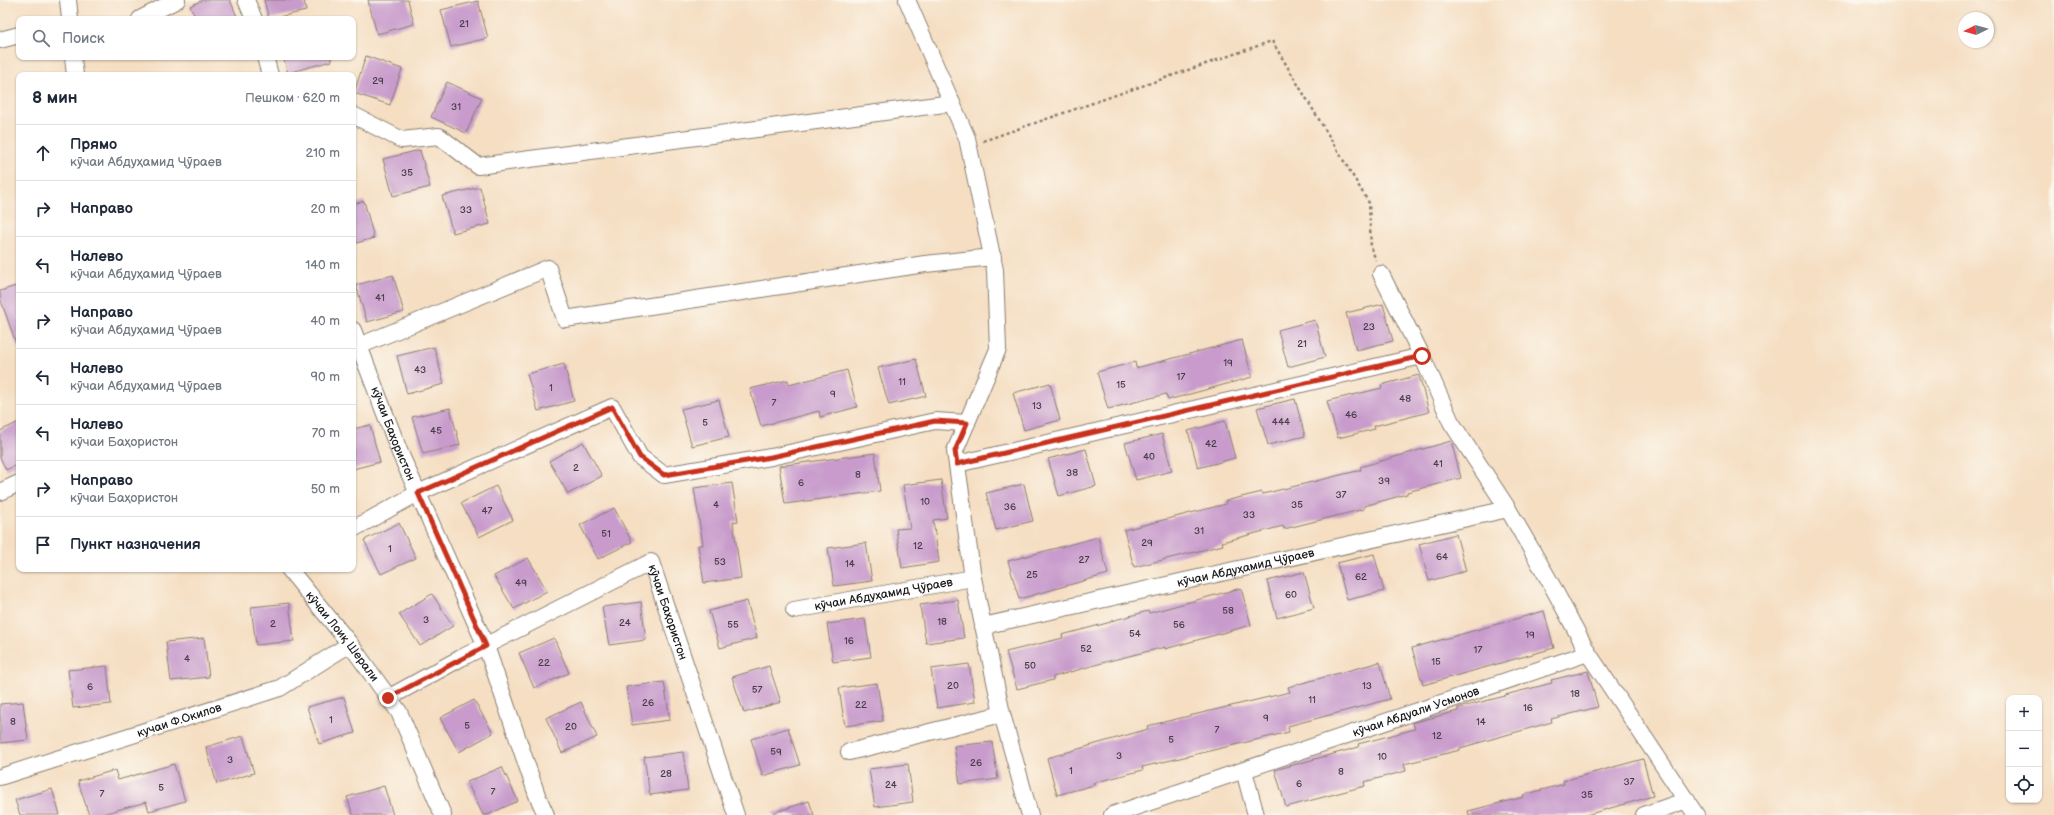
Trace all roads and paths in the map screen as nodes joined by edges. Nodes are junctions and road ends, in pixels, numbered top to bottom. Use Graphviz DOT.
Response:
graph roads {
  1 [pos="68,0"];
  2 [pos="177,0"];
  3 [pos="246,0"];
  4 [pos="907,0"];
  5 [pos="70,16"];
  6 [pos="146,16"];
  7 [pos="253,16"];
  8 [pos="16,37"];
  9 [pos="0,40"];
  10 [pos="74,60"];
  11 [pos="266,60"];
  12 [pos="75,72"];
  13 [pos="269,72"];
  14 [pos="952,103"];
  15 [pos="356,117"];
  16 [pos="969,146"];
  17 [pos="993,257"];
  18 [pos="1381,274"];
  19 [pos="356,338"];
  20 [pos="359,346"];
  21 [pos="1422,356"];
  22 [pos="967,423"];
  23 [pos="957,464"];
  24 [pos="16,484"];
  25 [pos="0,492"];
  26 [pos="418,493"];
  27 [pos="1508,509"];
  28 [pos="356,527"];
  29 [pos="291,572"];
  30 [pos="973,578"];
  31 [pos="794,610"];
  32 [pos="983,626"];
  33 [pos="350,644"];
  34 [pos="486,646"];
  35 [pos="1588,653"];
  36 [pos="388,698"];
  37 [pos="1002,714"];
  38 [pos="849,752"];
  39 [pos="1244,771"];
  40 [pos="0,777"];
  41 [pos="1687,800"];
  42 [pos="443,815"];
  43 [pos="546,815"];
  44 [pos="736,815"];
  45 [pos="1030,815"];
  46 [pos="1112,815"];
  47 [pos="1256,815"];
  48 [pos="1644,815"];
  49 [pos="1696,815"];
  1 -- 5 [label="street"];
  2 -- 6 [label="street"];
  3 -- 7 [label="street"];
  4 -- 14 [label="street"];
  8 -- 9 [label="street"];
  10 -- 12 [label="street"];
  11 -- 13 [label="street"];
  14 -- 15 [label="street"];
  14 -- 16 [label="street"];
  16 -- 17 [label="street"];
  16 -- 18 [label="path"];
  17 -- 20 [label="street"];
  17 -- 22 [label="street"];
  18 -- 21 [label="street"];
  19 -- 20 [label="street, кӯчаи Баҳористон"];
  20 -- 26 [label="street, кӯчаи Баҳористон"];
  21 -- 23 [label="street"];
  21 -- 27 [label="street"];
  22 -- 23 [label="street"];
  22 -- 26 [label="street"];
  23 -- 30 [label="street"];
  24 -- 25 [label="street"];
  26 -- 28 [label="street"];
  26 -- 34 [label="street, кӯчаи Баҳористон"];
  27 -- 32 [label="street, кӯчаи Абдуҳамид Ҷӯраев"];
  27 -- 35 [label="street"];
  29 -- 33 [label="street, кӯчаи Лоиқ Шерали"];
  30 -- 31 [label="street, кӯчаи Абдуҳамид Ҷӯраев"];
  30 -- 32 [label="street"];
  32 -- 37 [label="street"];
  33 -- 36 [label="street, кӯчаи Лоиқ Шерали"];
  33 -- 40 [label="street, кучаи Ф.Окилов"];
  34 -- 36 [label="street, кӯчаи Баҳористон"];
  34 -- 43 [label="street, кӯчаи Баҳористон"];
  34 -- 44 [label="street, кӯчаи Баҳористон"];
  35 -- 39 [label="street, кӯчаи Абдуали Усмонов"];
  35 -- 41 [label="street"];
  36 -- 42 [label="street, кӯчаи Лоиқ Шерали"];
  37 -- 38 [label="street"];
  37 -- 45 [label="street"];
  39 -- 46 [label="street, кӯчаи Абдуали Усмонов"];
  39 -- 47 [label="street"];
  41 -- 48 [label="street"];
  41 -- 49 [label="street"];
}
